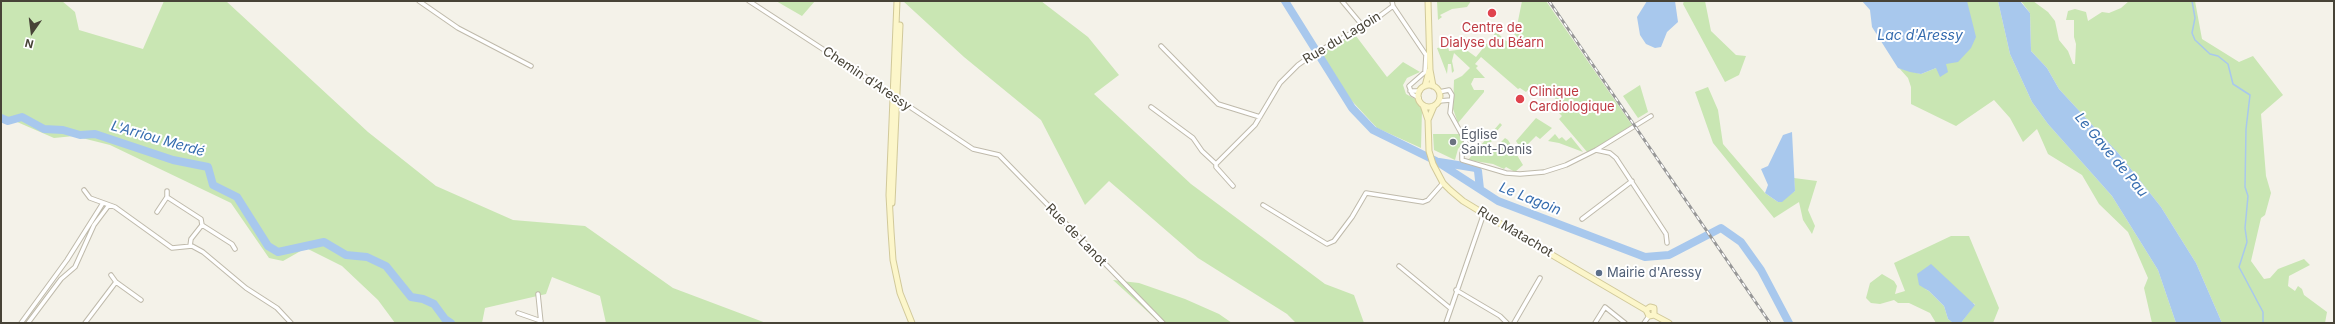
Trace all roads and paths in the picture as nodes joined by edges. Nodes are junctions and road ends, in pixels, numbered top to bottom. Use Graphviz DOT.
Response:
graph roads {
  1 [pos="419,1"];
  2 [pos="749,1"];
  3 [pos="897,1"];
  4 [pos="900,1"];
  5 [pos="1342,1"];
  6 [pos="1392,1"];
  7 [pos="1428,1"];
  8 [pos="1393,6"];
  9 [pos="1362,25"];
  10 [pos="1161,46"];
  11 [pos="531,66"];
  12 [pos="1430,70"];
  13 [pos="1425,86"];
  14 [pos="1434,86"];
  15 [pos="1409,90"];
  16 [pos="1420,91"];
  17 [pos="1440,92"];
  18 [pos="1419,98"];
  19 [pos="1451,100"];
  20 [pos="1439,101"];
  21 [pos="1424,105"];
  22 [pos="1434,106"];
  23 [pos="1151,107"];
  24 [pos="1651,116"];
  25 [pos="1260,117"];
  26 [pos="1428,120"];
  27 [pos="1596,150"];
  28 [pos="986,151"];
  29 [pos="1216,164"];
  30 [pos="1632,181"];
  31 [pos="1443,183"];
  32 [pos="1234,186"];
  33 [pos="84,190"];
  34 [pos="167,191"];
  35 [pos="167,198"];
  36 [pos="103,203"];
  37 [pos="109,205"];
  38 [pos="1263,205"];
  39 [pos="157,212"];
  40 [pos="1484,213"];
  41 [pos="1582,219"];
  42 [pos="202,225"];
  43 [pos="890,232"];
  44 [pos="83,236"];
  45 [pos="87,239"];
  46 [pos="1667,243"];
  47 [pos="190,246"];
  48 [pos="235,249"];
  49 [pos="67,260"];
  50 [pos="1400,266"];
  51 [pos="75,267"];
  52 [pos="111,275"];
  53 [pos="1540,278"];
  54 [pos="116,282"];
  55 [pos="50,283"];
  56 [pos="55,287"];
  57 [pos="1456,290"];
  58 [pos="538,294"];
  59 [pos="141,300"];
  60 [pos="33,305"];
  61 [pos="1450,308"];
  62 [pos="38,310"];
  63 [pos="1646,310"];
  64 [pos="518,313"];
  65 [pos="1652,315"];
  66 [pos="541,322"];
  67 [pos="1446,322"];
  68 [pos="21,323"];
  69 [pos="28,323"];
  70 [pos="85,323"];
  71 [pos="291,323"];
  72 [pos="912,323"];
  73 [pos="1163,323"];
  74 [pos="1442,323"];
  75 [pos="1507,323"];
  76 [pos="1514,323"];
  77 [pos="1595,323"];
  78 [pos="1625,323"];
  79 [pos="1644,323"];
  80 [pos="1669,323"];
  1 -- 11 [label="street"];
  2 -- 28 [label="street, Chemin d'Aressy, bridge"];
  3 -- 43 [label="main road"];
  4 -- 43 [label="main road"];
  5 -- 9 [label="street"];
  6 -- 8 [label="street"];
  7 -- 12 [label="main road"];
  8 -- 9 [label="street, Rue du Lagoin"];
  8 -- 15 [label="street, Rue du Lagoin"];
  9 -- 25 [label="street, Rue du Lagoin"];
  10 -- 25 [label="street"];
  12 -- 13 [label="main road"];
  12 -- 14 [label="main road"];
  13 -- 14 [label="main road"];
  13 -- 16 [label="main road"];
  14 -- 17 [label="main road"];
  15 -- 16 [label="street"];
  15 -- 18 [label="street"];
  16 -- 18 [label="main road"];
  17 -- 19 [label="street"];
  17 -- 20 [label="main road"];
  18 -- 21 [label="main road"];
  19 -- 20 [label="street"];
  19 -- 27 [label="street"];
  20 -- 22 [label="main road"];
  21 -- 22 [label="main road"];
  21 -- 26 [label="main road, Rue Matachot"];
  22 -- 26 [label="main road, Rue Matachot"];
  23 -- 29 [label="street"];
  24 -- 27 [label="street"];
  25 -- 29 [label="street, Rue du Lagoin"];
  26 -- 31 [label="main road, Rue Matachot"];
  27 -- 30 [label="street"];
  28 -- 73 [label="street, Rue de Lanot"];
  29 -- 32 [label="street"];
  30 -- 41 [label="street"];
  30 -- 46 [label="street"];
  31 -- 38 [label="street"];
  31 -- 40 [label="main road, Rue Matachot"];
  33 -- 36 [label="street"];
  34 -- 35 [label="street"];
  35 -- 39 [label="street"];
  35 -- 42 [label="street"];
  36 -- 37 [label="street"];
  36 -- 44 [label="street"];
  37 -- 45 [label="street"];
  37 -- 47 [label="street"];
  40 -- 57 [label="street"];
  40 -- 63 [label="main road, Rue Matachot"];
  42 -- 47 [label="street"];
  42 -- 48 [label="street"];
  43 -- 72 [label="main road"];
  44 -- 45 [label="street"];
  44 -- 49 [label="street"];
  45 -- 51 [label="street"];
  47 -- 71 [label="street"];
  49 -- 51 [label="street"];
  49 -- 55 [label="street"];
  50 -- 61 [label="street"];
  51 -- 56 [label="street"];
  52 -- 54 [label="street"];
  53 -- 76 [label="street"];
  54 -- 59 [label="street"];
  54 -- 70 [label="street"];
  55 -- 56 [label="street"];
  55 -- 60 [label="street"];
  56 -- 62 [label="street"];
  57 -- 61 [label="street"];
  57 -- 75 [label="street"];
  58 -- 66 [label="street"];
  60 -- 62 [label="street"];
  60 -- 68 [label="street"];
  61 -- 67 [label="street"];
  62 -- 69 [label="street"];
  63 -- 65 [label="main road"];
  63 -- 65 [label="main road"];
  64 -- 66 [label="street"];
  65 -- 79 [label="street"];
  65 -- 80 [label="main road"];
  67 -- 74 [label="street"];
  77 -- 78 [label="street"];
}
